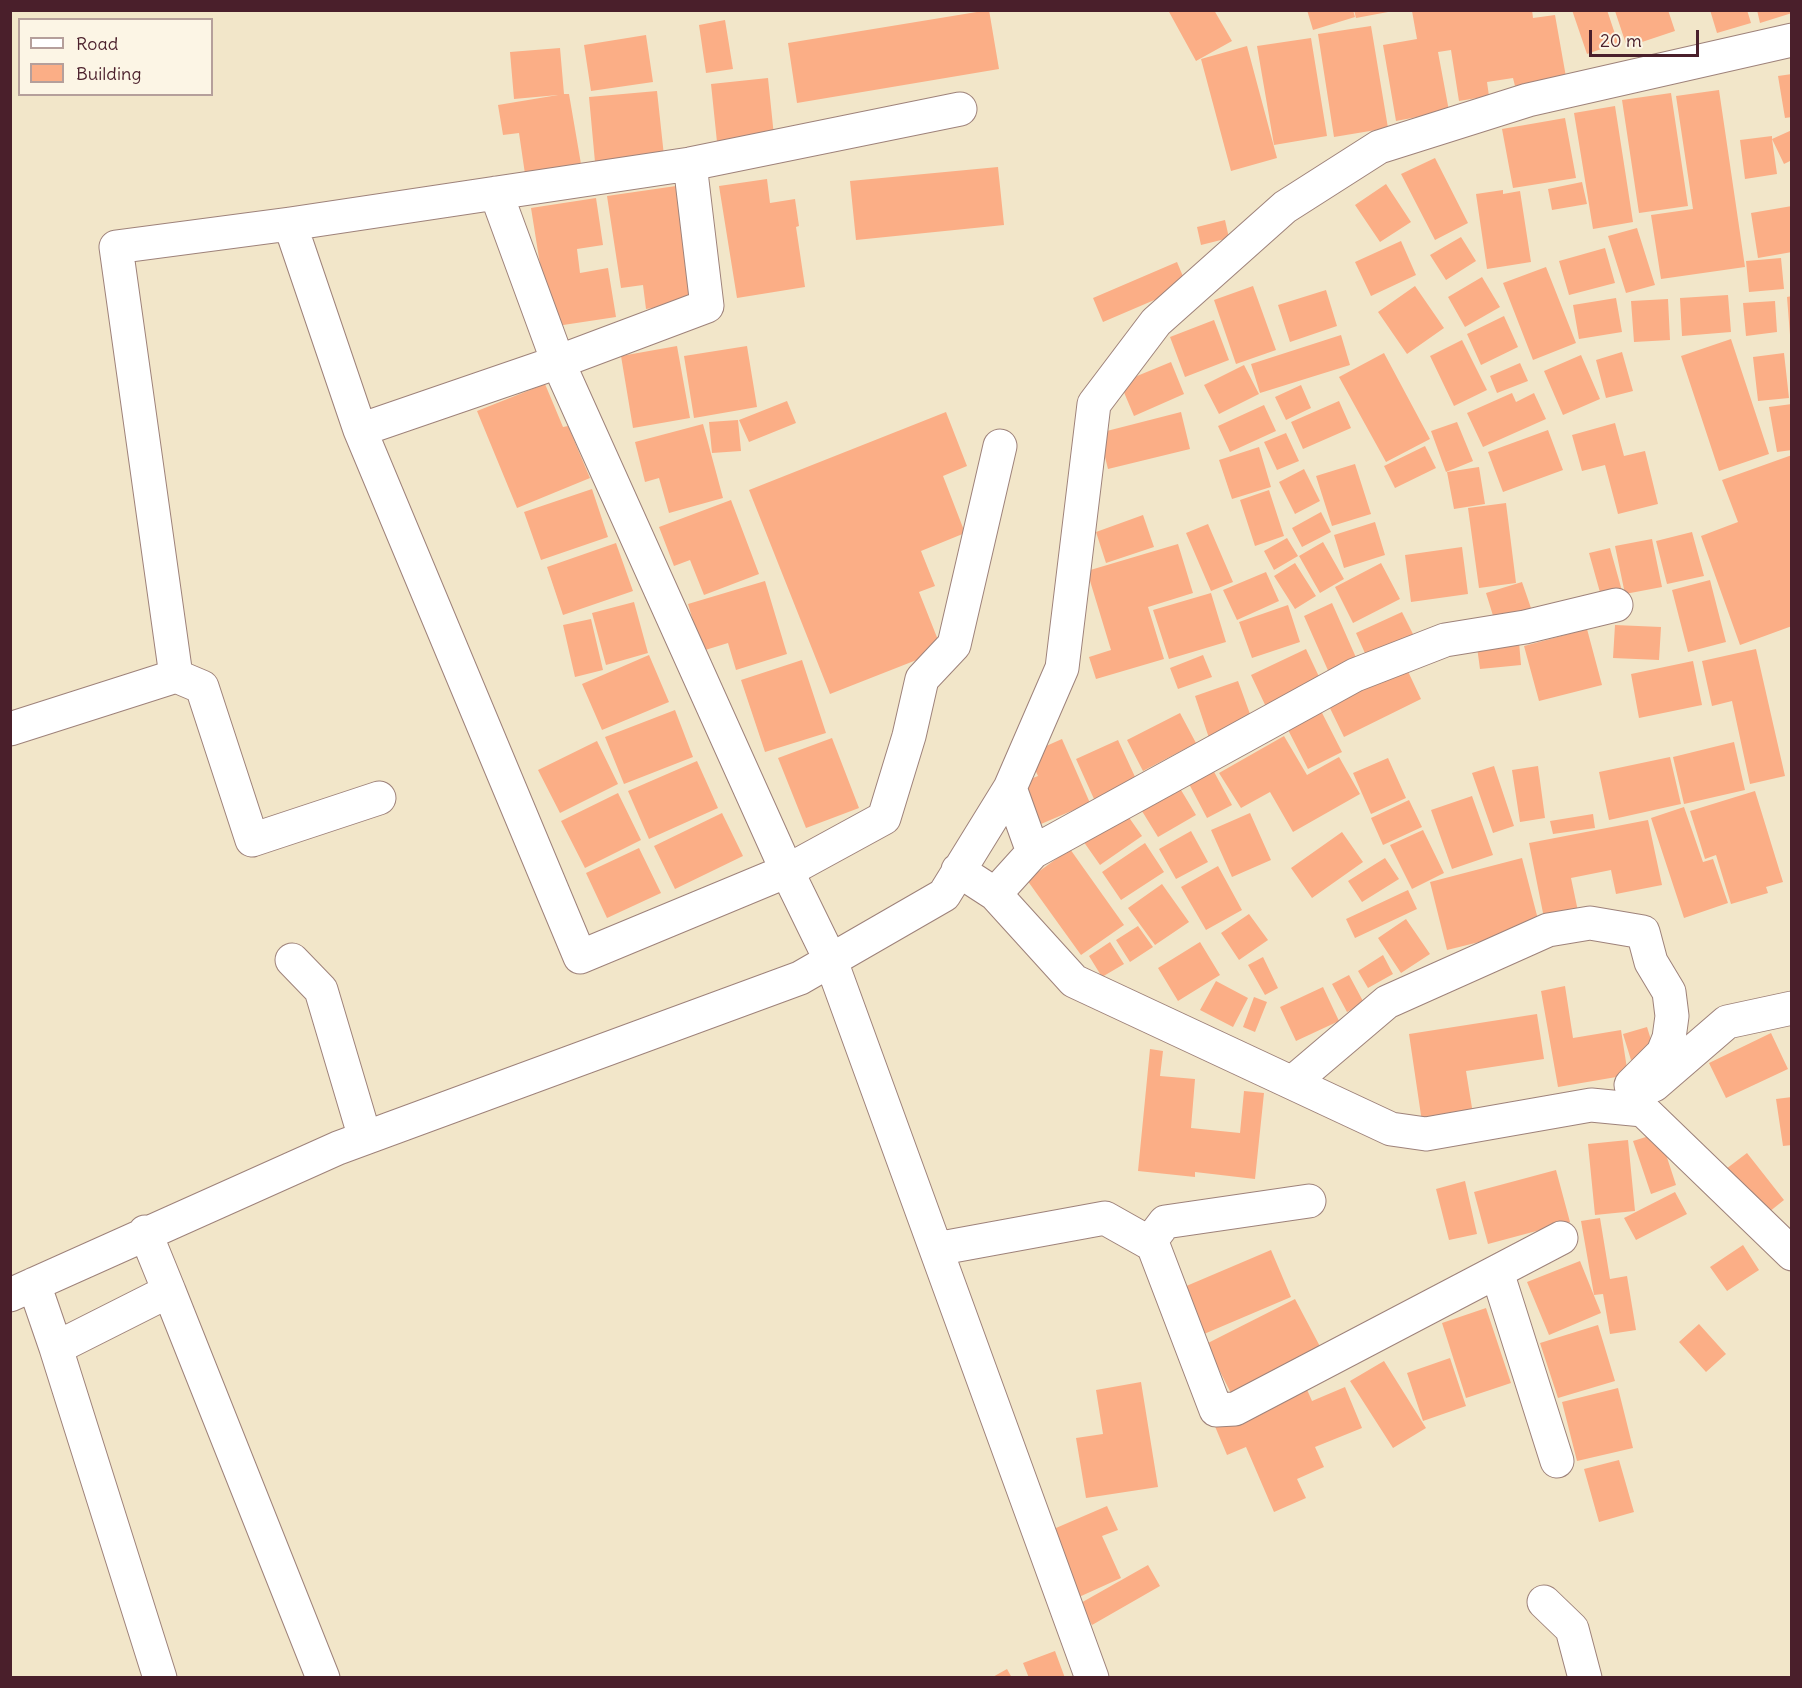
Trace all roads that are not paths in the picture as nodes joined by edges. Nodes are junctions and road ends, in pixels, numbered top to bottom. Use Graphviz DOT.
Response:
graph roads {
  1 [pos="1791,40"];
  2 [pos="960,109"];
  3 [pos="690,164"];
  4 [pos="495,193"];
  5 [pos="290,225"];
  6 [pos="558,362"];
  7 [pos="360,430"];
  8 [pos="1000,446"];
  9 [pos="1616,605"];
  10 [pos="176,676"];
  11 [pos="10,729"];
  12 [pos="1010,788"];
  13 [pos="379,798"];
  14 [pos="1033,852"];
  15 [pos="958,870"];
  16 [pos="787,871"];
  17 [pos="995,894"];
  18 [pos="292,960"];
  19 [pos="831,961"];
  20 [pos="1791,1008"];
  21 [pos="1294,1081"];
  22 [pos="1643,1110"];
  23 [pos="365,1138"];
  24 [pos="1309,1201"];
  25 [pos="145,1232"];
  26 [pos="1561,1238"];
  27 [pos="1149,1243"];
  28 [pos="936,1249"];
  29 [pos="1791,1254"];
  30 [pos="1497,1272"];
  31 [pos="22,1290"];
  32 [pos="169,1291"];
  33 [pos="56,1348"];
  34 [pos="1557,1461"];
  35 [pos="1544,1602"];
  36 [pos="160,1677"];
  37 [pos="323,1677"];
  38 [pos="1092,1677"];
  39 [pos="1586,1677"];
  1 -- 12 [label="street"];
  2 -- 3 [label="street"];
  3 -- 4 [label="street"];
  3 -- 6 [label="street"];
  4 -- 5 [label="street"];
  4 -- 6 [label="street"];
  5 -- 7 [label="street"];
  5 -- 10 [label="street"];
  6 -- 7 [label="street"];
  6 -- 16 [label="street"];
  7 -- 16 [label="street"];
  8 -- 16 [label="street"];
  9 -- 14 [label="street"];
  10 -- 11 [label="street"];
  10 -- 13 [label="street"];
  12 -- 14 [label="street"];
  12 -- 15 [label="street"];
  14 -- 17 [label="street"];
  15 -- 17 [label="street"];
  15 -- 19 [label="street"];
  16 -- 19 [label="street"];
  17 -- 21 [label="street"];
  18 -- 23 [label="street"];
  19 -- 23 [label="street"];
  19 -- 28 [label="street"];
  20 -- 22 [label="street"];
  21 -- 22 [label="street"];
  21 -- 22 [label="street"];
  22 -- 29 [label="street"];
  23 -- 25 [label="street"];
  24 -- 27 [label="street"];
  25 -- 31 [label="street"];
  25 -- 32 [label="street"];
  26 -- 30 [label="street"];
  27 -- 28 [label="street"];
  27 -- 30 [label="street"];
  28 -- 38 [label="street"];
  30 -- 34 [label="street"];
  31 -- 33 [label="street"];
  32 -- 33 [label="street"];
  32 -- 37 [label="street"];
  33 -- 36 [label="street"];
  35 -- 39 [label="street"];
}
